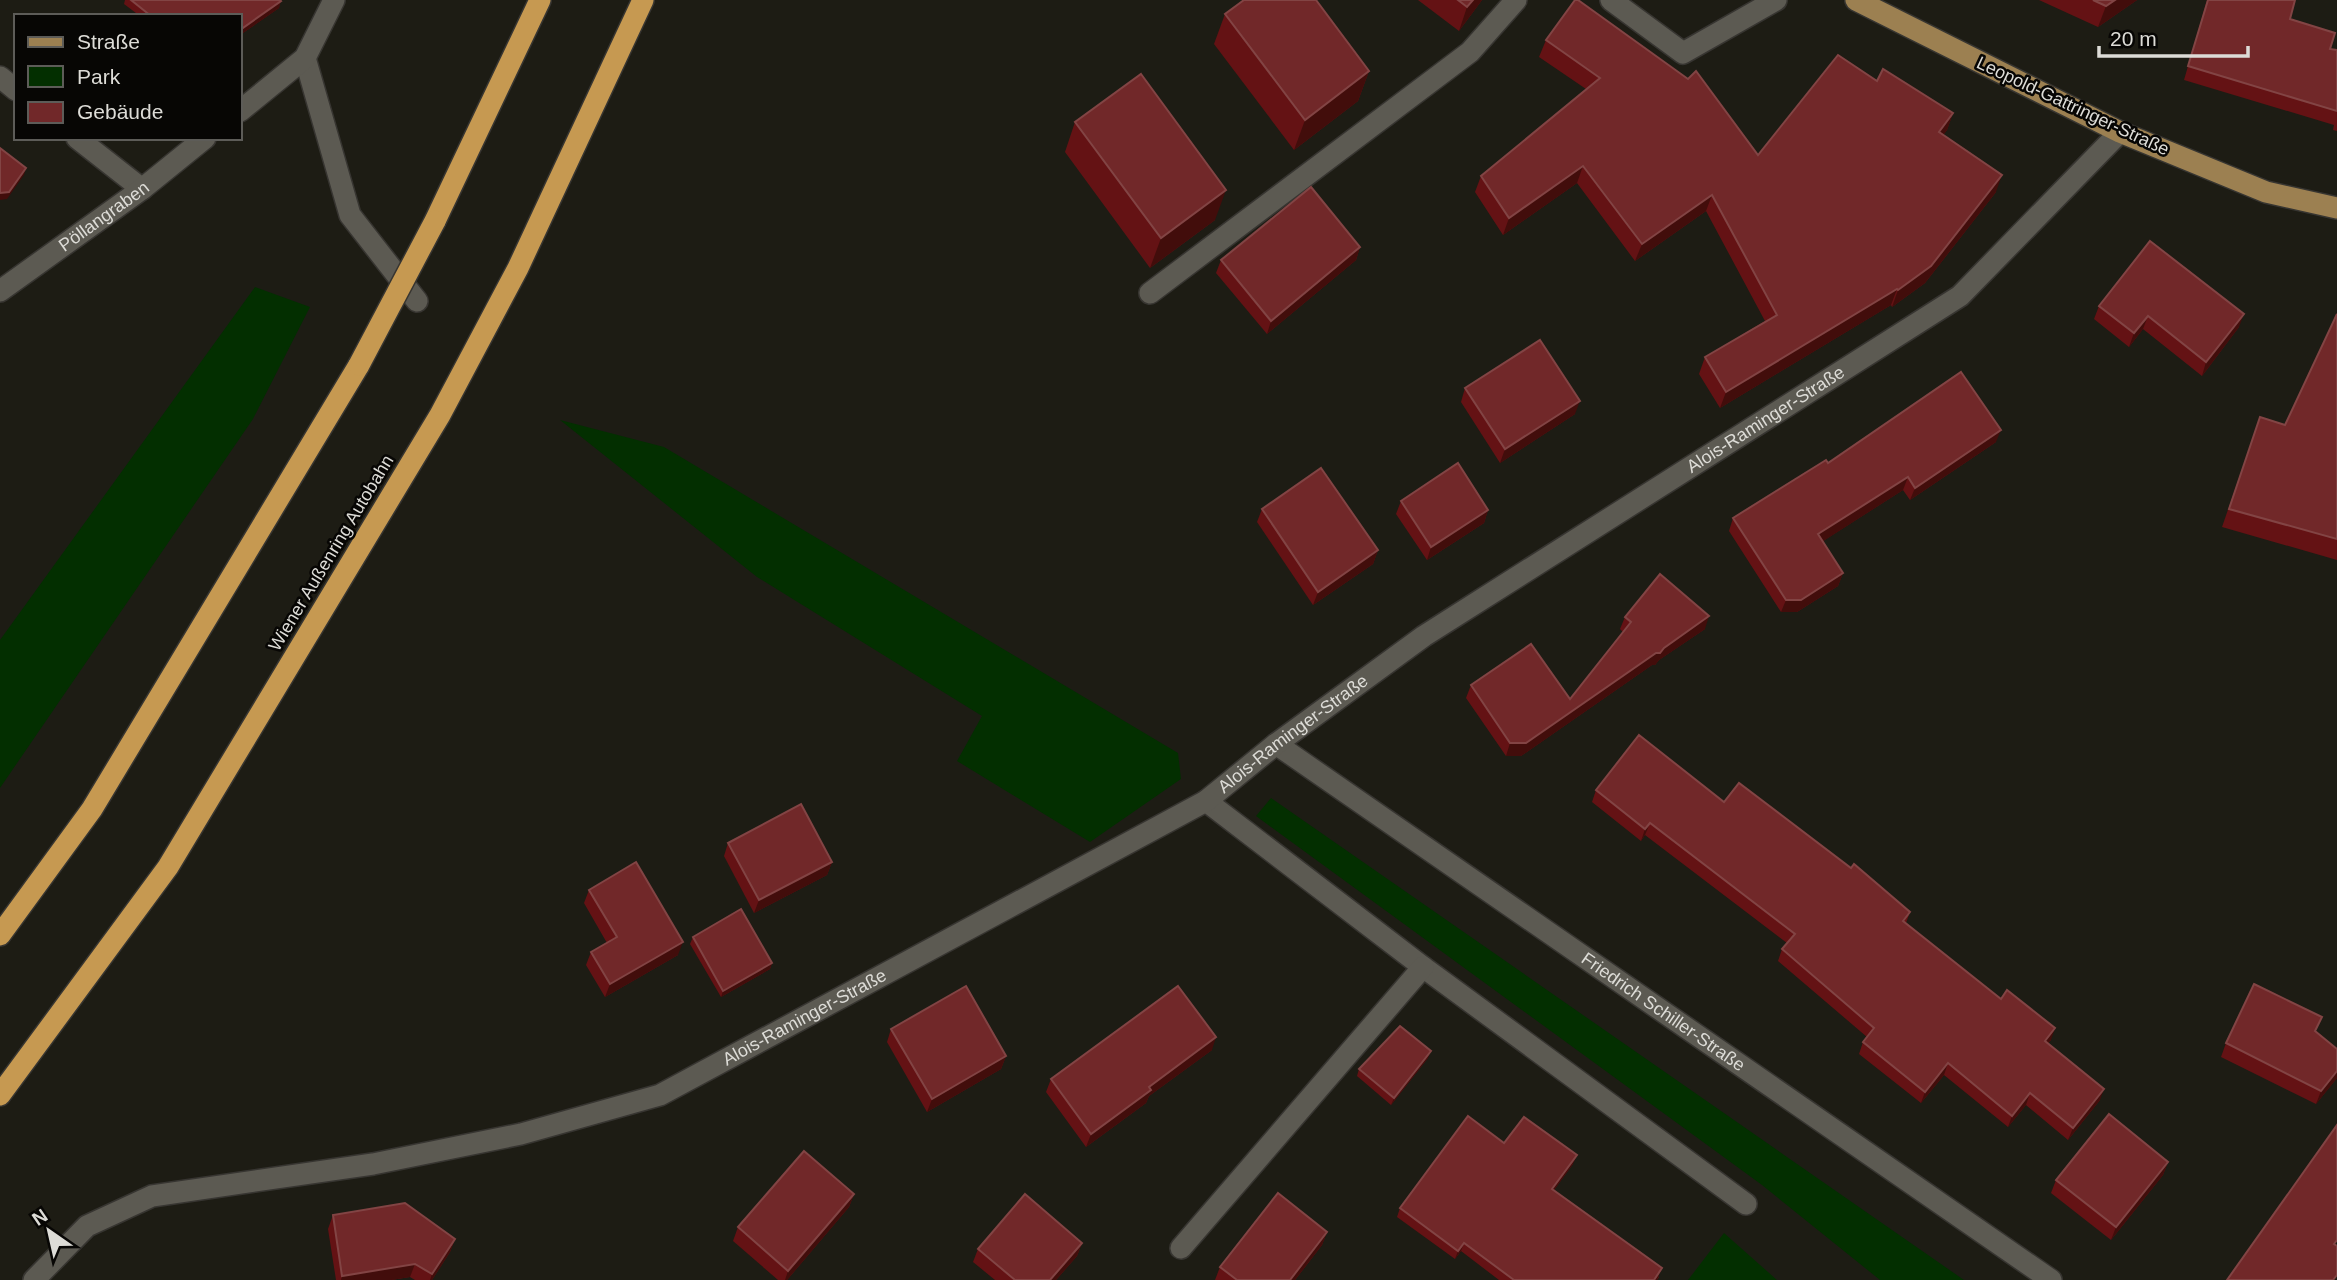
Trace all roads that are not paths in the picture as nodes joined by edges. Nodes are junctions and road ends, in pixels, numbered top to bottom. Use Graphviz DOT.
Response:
graph roads {
  1 [pos="334,0"];
  2 [pos="540,0"];
  3 [pos="643,0"];
  4 [pos="1517,0"];
  5 [pos="1611,0"];
  6 [pos="1776,0"];
  7 [pos="1856,0"];
  8 [pos="305,58"];
  9 [pos="0,77"];
  10 [pos="14,88"];
  11 [pos="242,108"];
  12 [pos="2120,132"];
  13 [pos="80,140"];
  14 [pos="203,140"];
  15 [pos="142,189"];
  16 [pos="2337,208"];
  17 [pos="0,291"];
  18 [pos="1150,293"];
  19 [pos="417,301"];
  20 [pos="1276,744"];
  21 [pos="1206,801"];
  22 [pos="0,935"];
  23 [pos="1423,967"];
  24 [pos="0,1095"];
  25 [pos="1746,1204"];
  26 [pos="1181,1248"];
  27 [pos="34,1280"];
  28 [pos="2051,1280"];
  1 -- 8 [label="street"];
  2 -- 22 [label="highway, bridge"];
  3 -- 24 [label="highway, Wiener Außenring Autobahn"];
  4 -- 18 [label="street"];
  5 -- 6 [label="street"];
  7 -- 12 [label="main road, Leopold-Gattringer-Straße"];
  8 -- 11 [label="street"];
  8 -- 19 [label="street"];
  9 -- 10 [label="street"];
  12 -- 16 [label="main road, Leopold-Gattringer-Straße"];
  12 -- 20 [label="street, Alois-Raminger-Straße"];
  13 -- 15 [label="street"];
  14 -- 15 [label="street, Pöllangraben"];
  15 -- 17 [label="street, Pöllangraben"];
  20 -- 21 [label="street, Alois-Raminger-Straße"];
  20 -- 28 [label="street, Friedrich Schiller-Straße"];
  21 -- 23 [label="street"];
  21 -- 27 [label="street, Alois-Raminger-Straße"];
  23 -- 25 [label="street"];
  23 -- 26 [label="street"];
}
